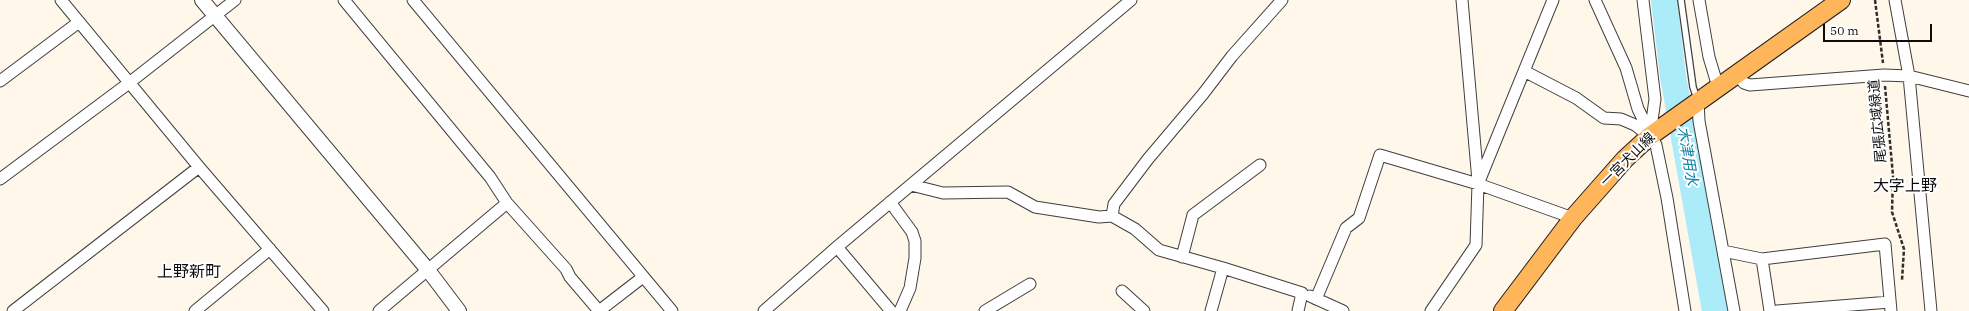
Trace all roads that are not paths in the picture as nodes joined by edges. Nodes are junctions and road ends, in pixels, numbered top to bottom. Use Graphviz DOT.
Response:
graph roads {
  1 [pos="61,0"];
  2 [pos="202,0"];
  3 [pos="235,0"];
  4 [pos="344,0"];
  5 [pos="413,0"];
  6 [pos="1131,0"];
  7 [pos="1282,0"];
  8 [pos="1462,0"];
  9 [pos="1553,0"];
  10 [pos="1595,0"];
  11 [pos="1643,0"];
  12 [pos="1681,0"];
  13 [pos="1699,0"];
  14 [pos="1841,0"];
  15 [pos="1895,0"];
  16 [pos="215,15"];
  17 [pos="79,22"];
  18 [pos="1524,71"];
  19 [pos="1737,74"];
  20 [pos="1909,76"];
  21 [pos="0,81"];
  22 [pos="129,83"];
  23 [pos="1718,87"];
  24 [pos="1969,91"];
  25 [pos="1698,101"];
  26 [pos="1650,136"];
  27 [pos="1260,165"];
  28 [pos="199,168"];
  29 [pos="0,178"];
  30 [pos="1478,184"];
  31 [pos="911,185"];
  32 [pos="890,202"];
  33 [pos="507,203"];
  34 [pos="1112,216"];
  35 [pos="1573,218"];
  36 [pos="837,247"];
  37 [pos="270,248"];
  38 [pos="1723,251"];
  39 [pos="1182,256"];
  40 [pos="1762,259"];
  41 [pos="1223,268"];
  42 [pos="428,270"];
  43 [pos="643,277"];
  44 [pos="1030,284"];
  45 [pos="1122,291"];
  46 [pos="1302,293"];
  47 [pos="1316,299"];
  48 [pos="1890,306"];
  49 [pos="13,311"];
  50 [pos="195,311"];
  51 [pos="323,311"];
  52 [pos="379,311"];
  53 [pos="459,311"];
  54 [pos="599,311"];
  55 [pos="672,311"];
  56 [pos="764,311"];
  57 [pos="891,311"];
  58 [pos="900,311"];
  59 [pos="985,311"];
  60 [pos="1144,311"];
  61 [pos="1211,311"];
  62 [pos="1298,311"];
  63 [pos="1343,311"];
  64 [pos="1431,311"];
  65 [pos="1503,311"];
  66 [pos="1685,311"];
  67 [pos="1734,311"];
  68 [pos="1770,311"];
  69 [pos="1777,311"];
  70 [pos="1931,311"];
  1 -- 17 [label="street"];
  2 -- 16 [label="street"];
  3 -- 16 [label="street"];
  4 -- 33 [label="street"];
  5 -- 43 [label="street"];
  6 -- 31 [label="street"];
  7 -- 34 [label="street"];
  8 -- 30 [label="street"];
  9 -- 18 [label="street"];
  10 -- 26 [label="street"];
  11 -- 26 [label="street"];
  12 -- 25 [label="lane"];
  13 -- 23 [label="street"];
  14 -- 19 [label="main road, 一宮犬山線"];
  15 -- 20 [label="street"];
  16 -- 22 [label="street"];
  16 -- 42 [label="street"];
  17 -- 21 [label="street"];
  17 -- 22 [label="street"];
  18 -- 26 [label="street"];
  18 -- 30 [label="street"];
  19 -- 20 [label="street"];
  19 -- 23 [label="main road, 一宮犬山線"];
  20 -- 24 [label="street"];
  20 -- 70 [label="street"];
  22 -- 28 [label="street"];
  22 -- 29 [label="street"];
  23 -- 25 [label="main road, 一宮犬山線"];
  25 -- 26 [label="main road, 一宮犬山線"];
  25 -- 38 [label="street"];
  26 -- 35 [label="main road, 一宮犬山線"];
  26 -- 66 [label="street"];
  27 -- 39 [label="street"];
  28 -- 37 [label="street"];
  28 -- 49 [label="street"];
  30 -- 35 [label="street"];
  30 -- 47 [label="street"];
  30 -- 64 [label="street"];
  31 -- 32 [label="street"];
  31 -- 34 [label="street"];
  32 -- 36 [label="street"];
  32 -- 58 [label="street"];
  33 -- 42 [label="street"];
  33 -- 54 [label="street"];
  34 -- 39 [label="street"];
  35 -- 65 [label="main road, 一宮犬山線"];
  36 -- 56 [label="street"];
  36 -- 57 [label="street"];
  37 -- 50 [label="street"];
  37 -- 51 [label="street"];
  38 -- 40 [label="street"];
  38 -- 67 [label="street"];
  39 -- 41 [label="street"];
  40 -- 48 [label="street"];
  40 -- 68 [label="street"];
  41 -- 46 [label="street"];
  41 -- 61 [label="street"];
  42 -- 52 [label="street"];
  42 -- 53 [label="street"];
  43 -- 54 [label="street"];
  43 -- 55 [label="street"];
  44 -- 59 [label="street"];
  45 -- 60 [label="street"];
  46 -- 47 [label="street"];
  46 -- 62 [label="street"];
  47 -- 63 [label="street"];
  48 -- 69 [label="street"];
}
